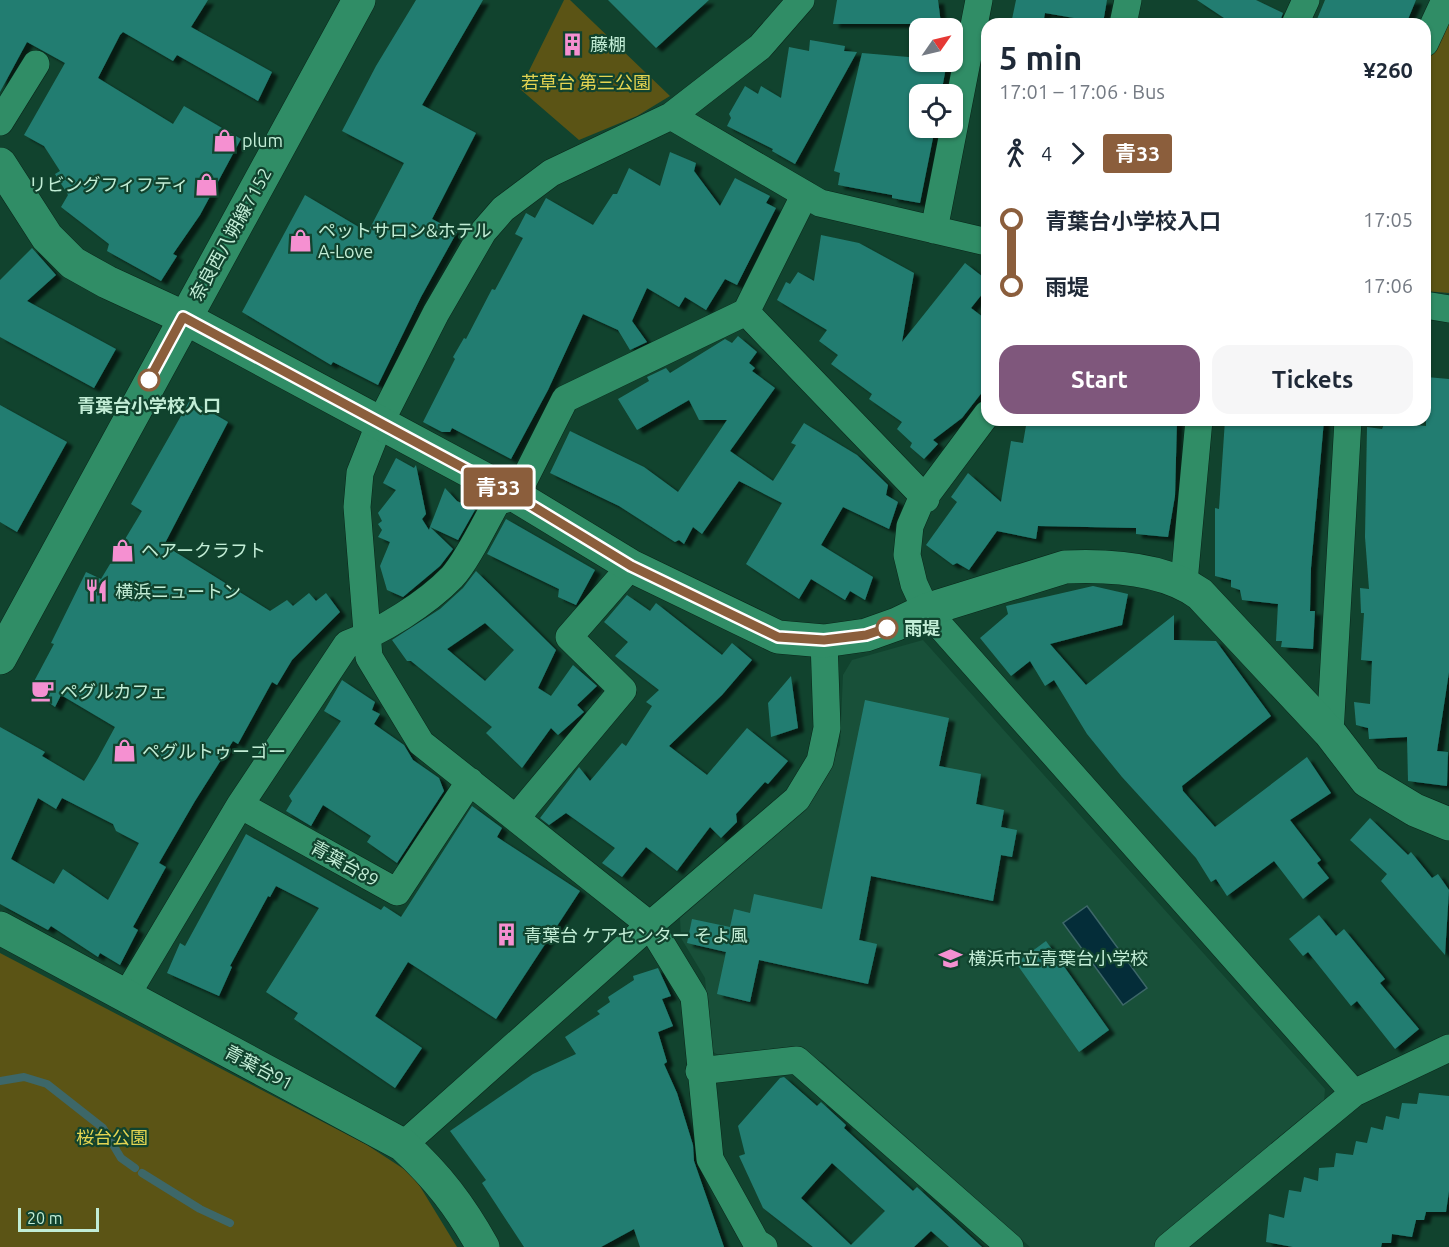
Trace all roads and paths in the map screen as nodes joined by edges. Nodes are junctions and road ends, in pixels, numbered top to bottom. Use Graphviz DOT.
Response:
graph roads {
  1 [pos="358,0"];
  2 [pos="801,0"];
  3 [pos="979,0"];
  4 [pos="1128,0"];
  5 [pos="1306,0"];
  6 [pos="1444,0"];
  7 [pos="1124,18"];
  8 [pos="1298,18"];
  9 [pos="1431,30"];
  10 [pos="36,64"];
  11 [pos="671,116"];
  12 [pos="0,122"];
  13 [pos="0,164"];
  14 [pos="805,194"];
  15 [pos="933,230"];
  16 [pos="981,241"];
  17 [pos="1431,306"];
  18 [pos="1449,309"];
  19 [pos="746,312"];
  20 [pos="183,317"];
  21 [pos="981,422"];
  22 [pos="379,425"];
  23 [pos="1198,426"];
  24 [pos="1348,426"];
  25 [pos="516,496"];
  26 [pos="926,499"];
  27 [pos="631,566"];
  28 [pos="1184,582"];
  29 [pos="926,610"];
  30 [pos="368,637"];
  31 [pos="824,640"];
  32 [pos="0,658"];
  33 [pos="1330,733"];
  34 [pos="470,781"];
  35 [pos="240,805"];
  36 [pos="516,818"];
  37 [pos="1449,824"];
  38 [pos="650,925"];
  39 [pos="0,928"];
  40 [pos="126,996"];
  41 [pos="1449,1048"];
  42 [pos="699,1071"];
  43 [pos="1354,1093"];
  44 [pos="403,1144"];
  45 [pos="483,1247"];
  46 [pos="764,1247"];
  47 [pos="1010,1247"];
  48 [pos="1168,1247"];
  1 -- 20 [label="street, 奈良西八朔線7152"];
  2 -- 11 [label="street"];
  3 -- 15 [label="street"];
  4 -- 7 [label="street"];
  5 -- 8 [label="street"];
  6 -- 9 [label="street"];
  10 -- 12 [label="street"];
  11 -- 14 [label="street"];
  11 -- 22 [label="street"];
  13 -- 20 [label="street"];
  14 -- 15 [label="street"];
  14 -- 19 [label="street"];
  15 -- 16 [label="street"];
  17 -- 18 [label="street"];
  19 -- 25 [label="street"];
  19 -- 26 [label="street"];
  20 -- 22 [label="street"];
  20 -- 32 [label="street, 奈良西八朔線7152"];
  21 -- 26 [label="street"];
  22 -- 25 [label="street"];
  22 -- 30 [label="street"];
  23 -- 28 [label="street"];
  24 -- 33 [label="street"];
  25 -- 27 [label="street"];
  25 -- 30 [label="street"];
  26 -- 29 [label="street"];
  27 -- 31 [label="street"];
  27 -- 36 [label="street"];
  28 -- 29 [label="street"];
  28 -- 33 [label="street"];
  29 -- 31 [label="street"];
  29 -- 43 [label="street"];
  30 -- 34 [label="street"];
  30 -- 35 [label="street"];
  31 -- 38 [label="street"];
  33 -- 37 [label="street"];
  34 -- 35 [label="street, 青葉台89"];
  34 -- 36 [label="street"];
  35 -- 40 [label="street"];
  36 -- 38 [label="street"];
  38 -- 42 [label="street"];
  38 -- 44 [label="street"];
  39 -- 40 [label="street, 青葉台91"];
  40 -- 44 [label="street, 青葉台91"];
  41 -- 43 [label="street"];
  42 -- 46 [label="street"];
  42 -- 47 [label="street"];
  43 -- 48 [label="street"];
  44 -- 45 [label="street, 青葉台91"];
}
